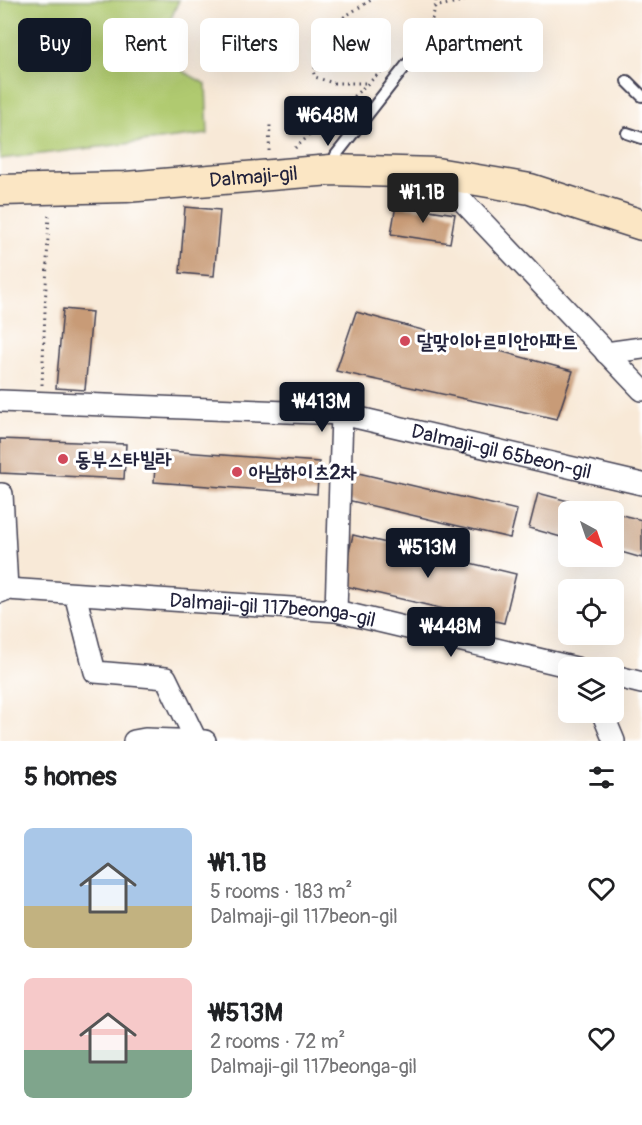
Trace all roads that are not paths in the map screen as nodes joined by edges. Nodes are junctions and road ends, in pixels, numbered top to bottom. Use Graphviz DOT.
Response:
graph roads {
  1 [pos="403,69"];
  2 [pos="627,81"];
  3 [pos="642,96"];
  4 [pos="627,133"];
  5 [pos="642,138"];
  6 [pos="331,170"];
  7 [pos="436,173"];
  8 [pos="0,190"];
  9 [pos="642,225"];
  10 [pos="642,348"];
  11 [pos="606,353"];
  12 [pos="642,390"];
  13 [pos="0,401"];
  14 [pos="342,414"];
  15 [pos="642,484"];
  16 [pos="0,494"];
  17 [pos="4,591"];
  18 [pos="75,594"];
  19 [pos="336,611"];
  20 [pos="558,664"];
  21 [pos="624,678"];
  22 [pos="642,683"];
  23 [pos="607,723"];
  24 [pos="201,740"];
  25 [pos="134,741"];
  26 [pos="614,741"];
  1 -- 6 [label="lane"];
  2 -- 3 [label="lane"];
  4 -- 5 [label="lane"];
  6 -- 7 [label="street, Dalmaji-gil"];
  6 -- 8 [label="street, Dalmaji-gil"];
  7 -- 9 [label="street, Dalmaji-gil"];
  7 -- 11 [label="street"];
  10 -- 11 [label="street"];
  11 -- 12 [label="street"];
  13 -- 14 [label="street, Dalmaji-gil 65beon-gil"];
  14 -- 15 [label="street, Dalmaji-gil 65beon-gil"];
  14 -- 19 [label="street"];
  16 -- 17 [label="street"];
  17 -- 18 [label="street, Dalmaji-gil 117beonga-gil"];
  18 -- 19 [label="street, Dalmaji-gil 117beonga-gil"];
  18 -- 24 [label="street"];
  19 -- 20 [label="street, Dalmaji-gil 117beonga-gil"];
  21 -- 22 [label="street"];
  23 -- 26 [label="street"];
  24 -- 25 [label="street"];
}
